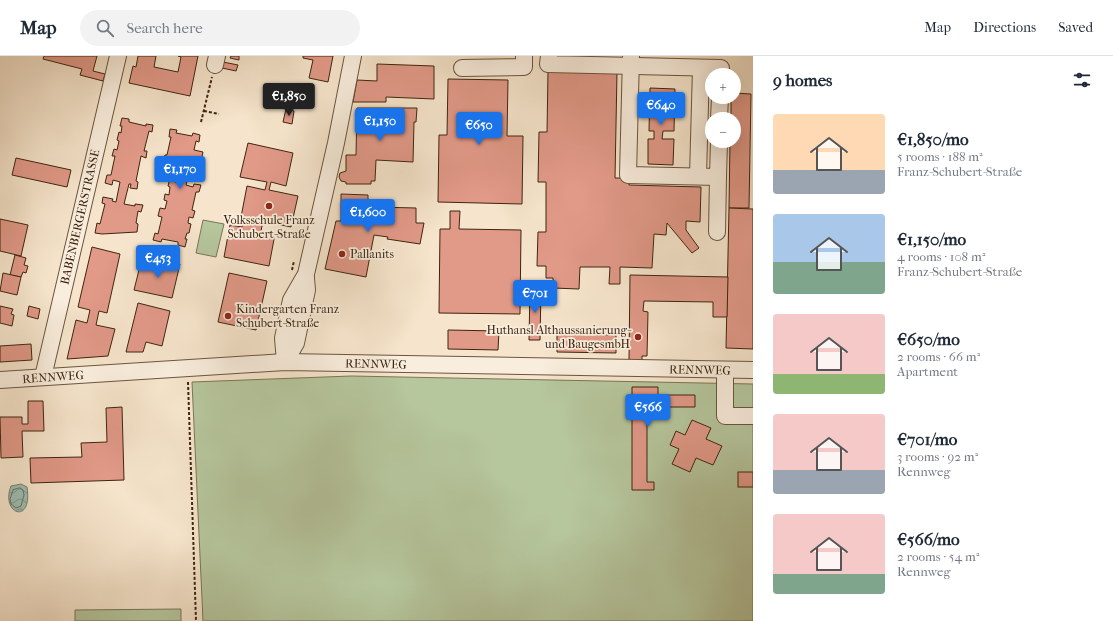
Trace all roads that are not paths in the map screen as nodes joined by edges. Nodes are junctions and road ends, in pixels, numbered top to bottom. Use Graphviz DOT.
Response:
graph roads {
  1 [pos="118,56"];
  2 [pos="353,56"];
  3 [pos="524,56"];
  4 [pos="548,56"];
  5 [pos="631,61"];
  6 [pos="462,68"];
  7 [pos="701,68"];
  8 [pos="705,68"];
  9 [pos="719,148"];
  10 [pos="698,176"];
  11 [pos="718,177"];
  12 [pos="717,232"];
  13 [pos="285,362"];
  14 [pos="725,370"];
  15 [pos="753,370"];
  16 [pos="43,377"];
  17 [pos="0,380"];
  18 [pos="753,416"];
  1 -- 16 [label="street, BABENBERGERSTRASSE"];
  2 -- 13 [label="street"];
  3 -- 6 [label="street"];
  4 -- 5 [label="street"];
  5 -- 7 [label="street"];
  5 -- 10 [label="street"];
  7 -- 8 [label="street"];
  7 -- 10 [label="street"];
  9 -- 11 [label="street"];
  10 -- 11 [label="street"];
  11 -- 12 [label="street"];
  13 -- 14 [label="street, RENNWEG"];
  13 -- 16 [label="street, RENNWEG"];
  14 -- 15 [label="street, RENNWEG"];
  14 -- 18 [label="street"];
  16 -- 17 [label="street, RENNWEG"];
}
